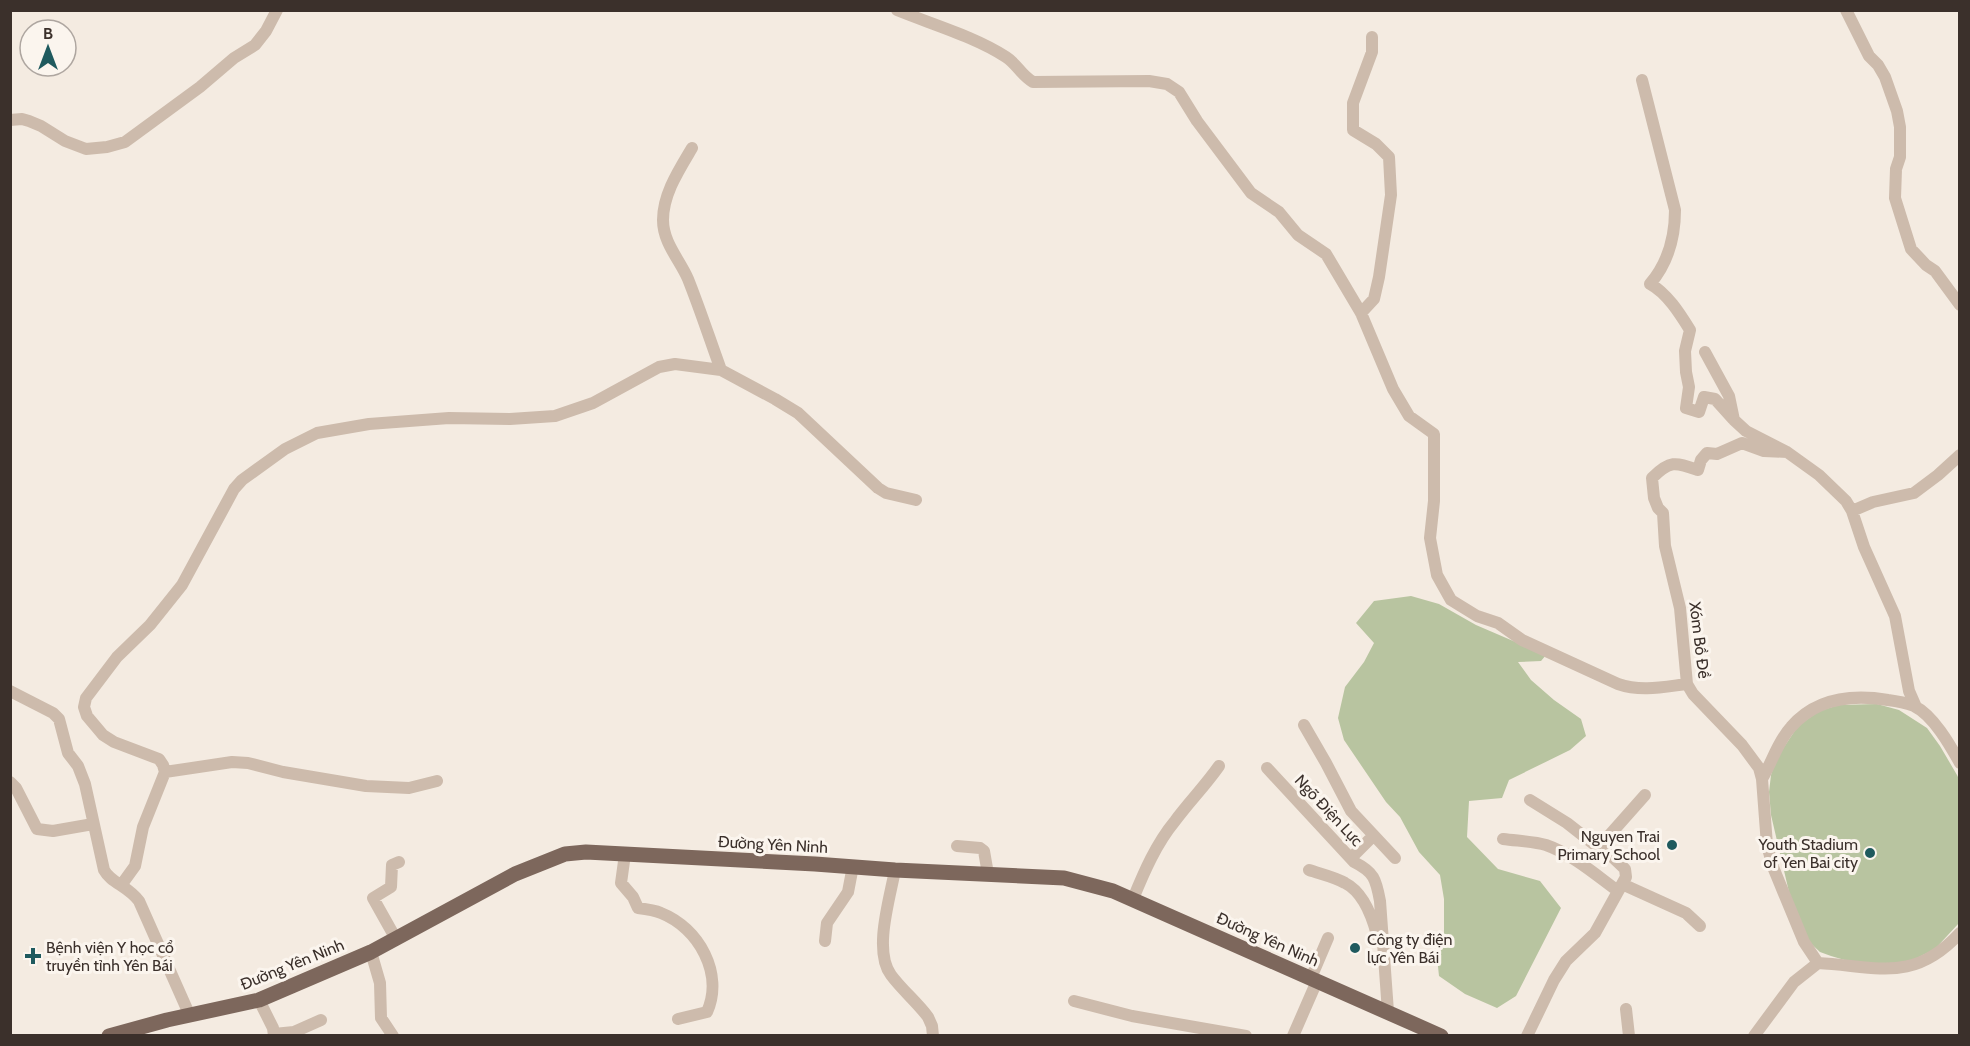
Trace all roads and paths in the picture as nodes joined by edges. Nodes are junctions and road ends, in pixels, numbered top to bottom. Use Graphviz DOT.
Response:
graph roads {
  1 [pos="277,10"];
  2 [pos="897,10"];
  3 [pos="1846,10"];
  4 [pos="1372,37"];
  5 [pos="1642,80"];
  6 [pos="10,120"];
  7 [pos="692,148"];
  8 [pos="1959,305"];
  9 [pos="1361,313"];
  10 [pos="1705,352"];
  11 [pos="721,370"];
  12 [pos="1734,420"];
  13 [pos="1787,452"];
  14 [pos="1959,455"];
  15 [pos="916,500"];
  16 [pos="1852,511"];
  17 [pos="1687,684"];
  18 [pos="10,692"];
  19 [pos="1916,707"];
  20 [pos="1304,726"];
  21 [pos="1959,763"];
  22 [pos="1219,766"];
  23 [pos="1267,768"];
  24 [pos="165,772"];
  25 [pos="1762,779"];
  26 [pos="437,781"];
  27 [pos="10,782"];
  28 [pos="1645,795"];
  29 [pos="1530,800"];
  30 [pos="93,824"];
  31 [pos="1372,836"];
  32 [pos="1503,839"];
  33 [pos="957,846"];
  34 [pos="1605,850"];
  35 [pos="626,854"];
  36 [pos="1351,858"];
  37 [pos="1395,858"];
  38 [pos="399,862"];
  39 [pos="853,866"];
  40 [pos="894,870"];
  41 [pos="1309,870"];
  42 [pos="988,874"];
  43 [pos="122,884"];
  44 [pos="1620,888"];
  45 [pos="1133,899"];
  46 [pos="1700,926"];
  47 [pos="1959,933"];
  48 [pos="1328,938"];
  49 [pos="396,939"];
  50 [pos="825,941"];
  51 [pos="371,952"];
  52 [pos="1384,960"];
  53 [pos="1818,963"];
  54 [pos="1314,979"];
  55 [pos="259,1000"];
  56 [pos="1074,1001"];
  57 [pos="1626,1009"];
  58 [pos="1388,1012"];
  59 [pos="189,1016"];
  60 [pos="678,1019"];
  61 [pos="321,1020"];
  62 [pos="1432,1034"];
  63 [pos="109,1035"];
  64 [pos="274,1035"];
  65 [pos="393,1035"];
  66 [pos="933,1035"];
  67 [pos="1241,1035"];
  68 [pos="1293,1035"];
  69 [pos="1527,1035"];
  70 [pos="1629,1035"];
  71 [pos="1754,1035"];
  1 -- 6 [label="street"];
  2 -- 9 [label="street"];
  3 -- 8 [label="street"];
  4 -- 9 [label="street"];
  5 -- 12 [label="street"];
  7 -- 11 [label="street"];
  9 -- 17 [label="street"];
  10 -- 12 [label="street"];
  11 -- 15 [label="street"];
  11 -- 24 [label="street"];
  12 -- 13 [label="street"];
  13 -- 16 [label="street"];
  13 -- 17 [label="street, Xóm Bồ Đề"];
  14 -- 16 [label="street"];
  16 -- 19 [label="street"];
  17 -- 25 [label="street, Xóm Bồ Đề"];
  18 -- 30 [label="street"];
  19 -- 21 [label="street"];
  19 -- 25 [label="street"];
  20 -- 31 [label="street"];
  22 -- 45 [label="street"];
  23 -- 36 [label="street, Ngõ Điện Lực"];
  24 -- 26 [label="street"];
  24 -- 43 [label="street"];
  25 -- 53 [label="street, Xóm Bồ Đề"];
  27 -- 30 [label="street"];
  28 -- 34 [label="street"];
  29 -- 34 [label="street"];
  30 -- 43 [label="street"];
  31 -- 36 [label="street"];
  31 -- 37 [label="street"];
  32 -- 44 [label="street"];
  33 -- 42 [label="street"];
  34 -- 44 [label="street"];
  35 -- 39 [label="main road, Đường Yên Ninh"];
  35 -- 49 [label="main road, Đường Yên Ninh"];
  35 -- 60 [label="street"];
  36 -- 52 [label="street, Ngõ Điện Lực"];
  38 -- 49 [label="street"];
  39 -- 40 [label="main road, Đường Yên Ninh"];
  39 -- 50 [label="street"];
  40 -- 42 [label="main road, Đường Yên Ninh"];
  40 -- 66 [label="street"];
  41 -- 52 [label="street"];
  42 -- 45 [label="main road, Đường Yên Ninh"];
  43 -- 59 [label="street"];
  44 -- 46 [label="street"];
  44 -- 69 [label="street"];
  45 -- 54 [label="main road, Đường Yên Ninh"];
  47 -- 53 [label="street"];
  48 -- 54 [label="street"];
  49 -- 51 [label="main road, Đường Yên Ninh"];
  51 -- 55 [label="main road, Đường Yên Ninh"];
  51 -- 65 [label="street"];
  52 -- 58 [label="street, Ngõ Điện Lực"];
  53 -- 71 [label="street"];
  54 -- 58 [label="main road, Đường Yên Ninh"];
  54 -- 68 [label="street"];
  55 -- 59 [label="main road, Đường Yên Ninh"];
  55 -- 64 [label="street"];
  56 -- 67 [label="street"];
  57 -- 70 [label="street"];
  58 -- 62 [label="main road, Đường Yên Ninh"];
  59 -- 63 [label="main road, Đường Yên Ninh"];
  61 -- 64 [label="street"];
}
